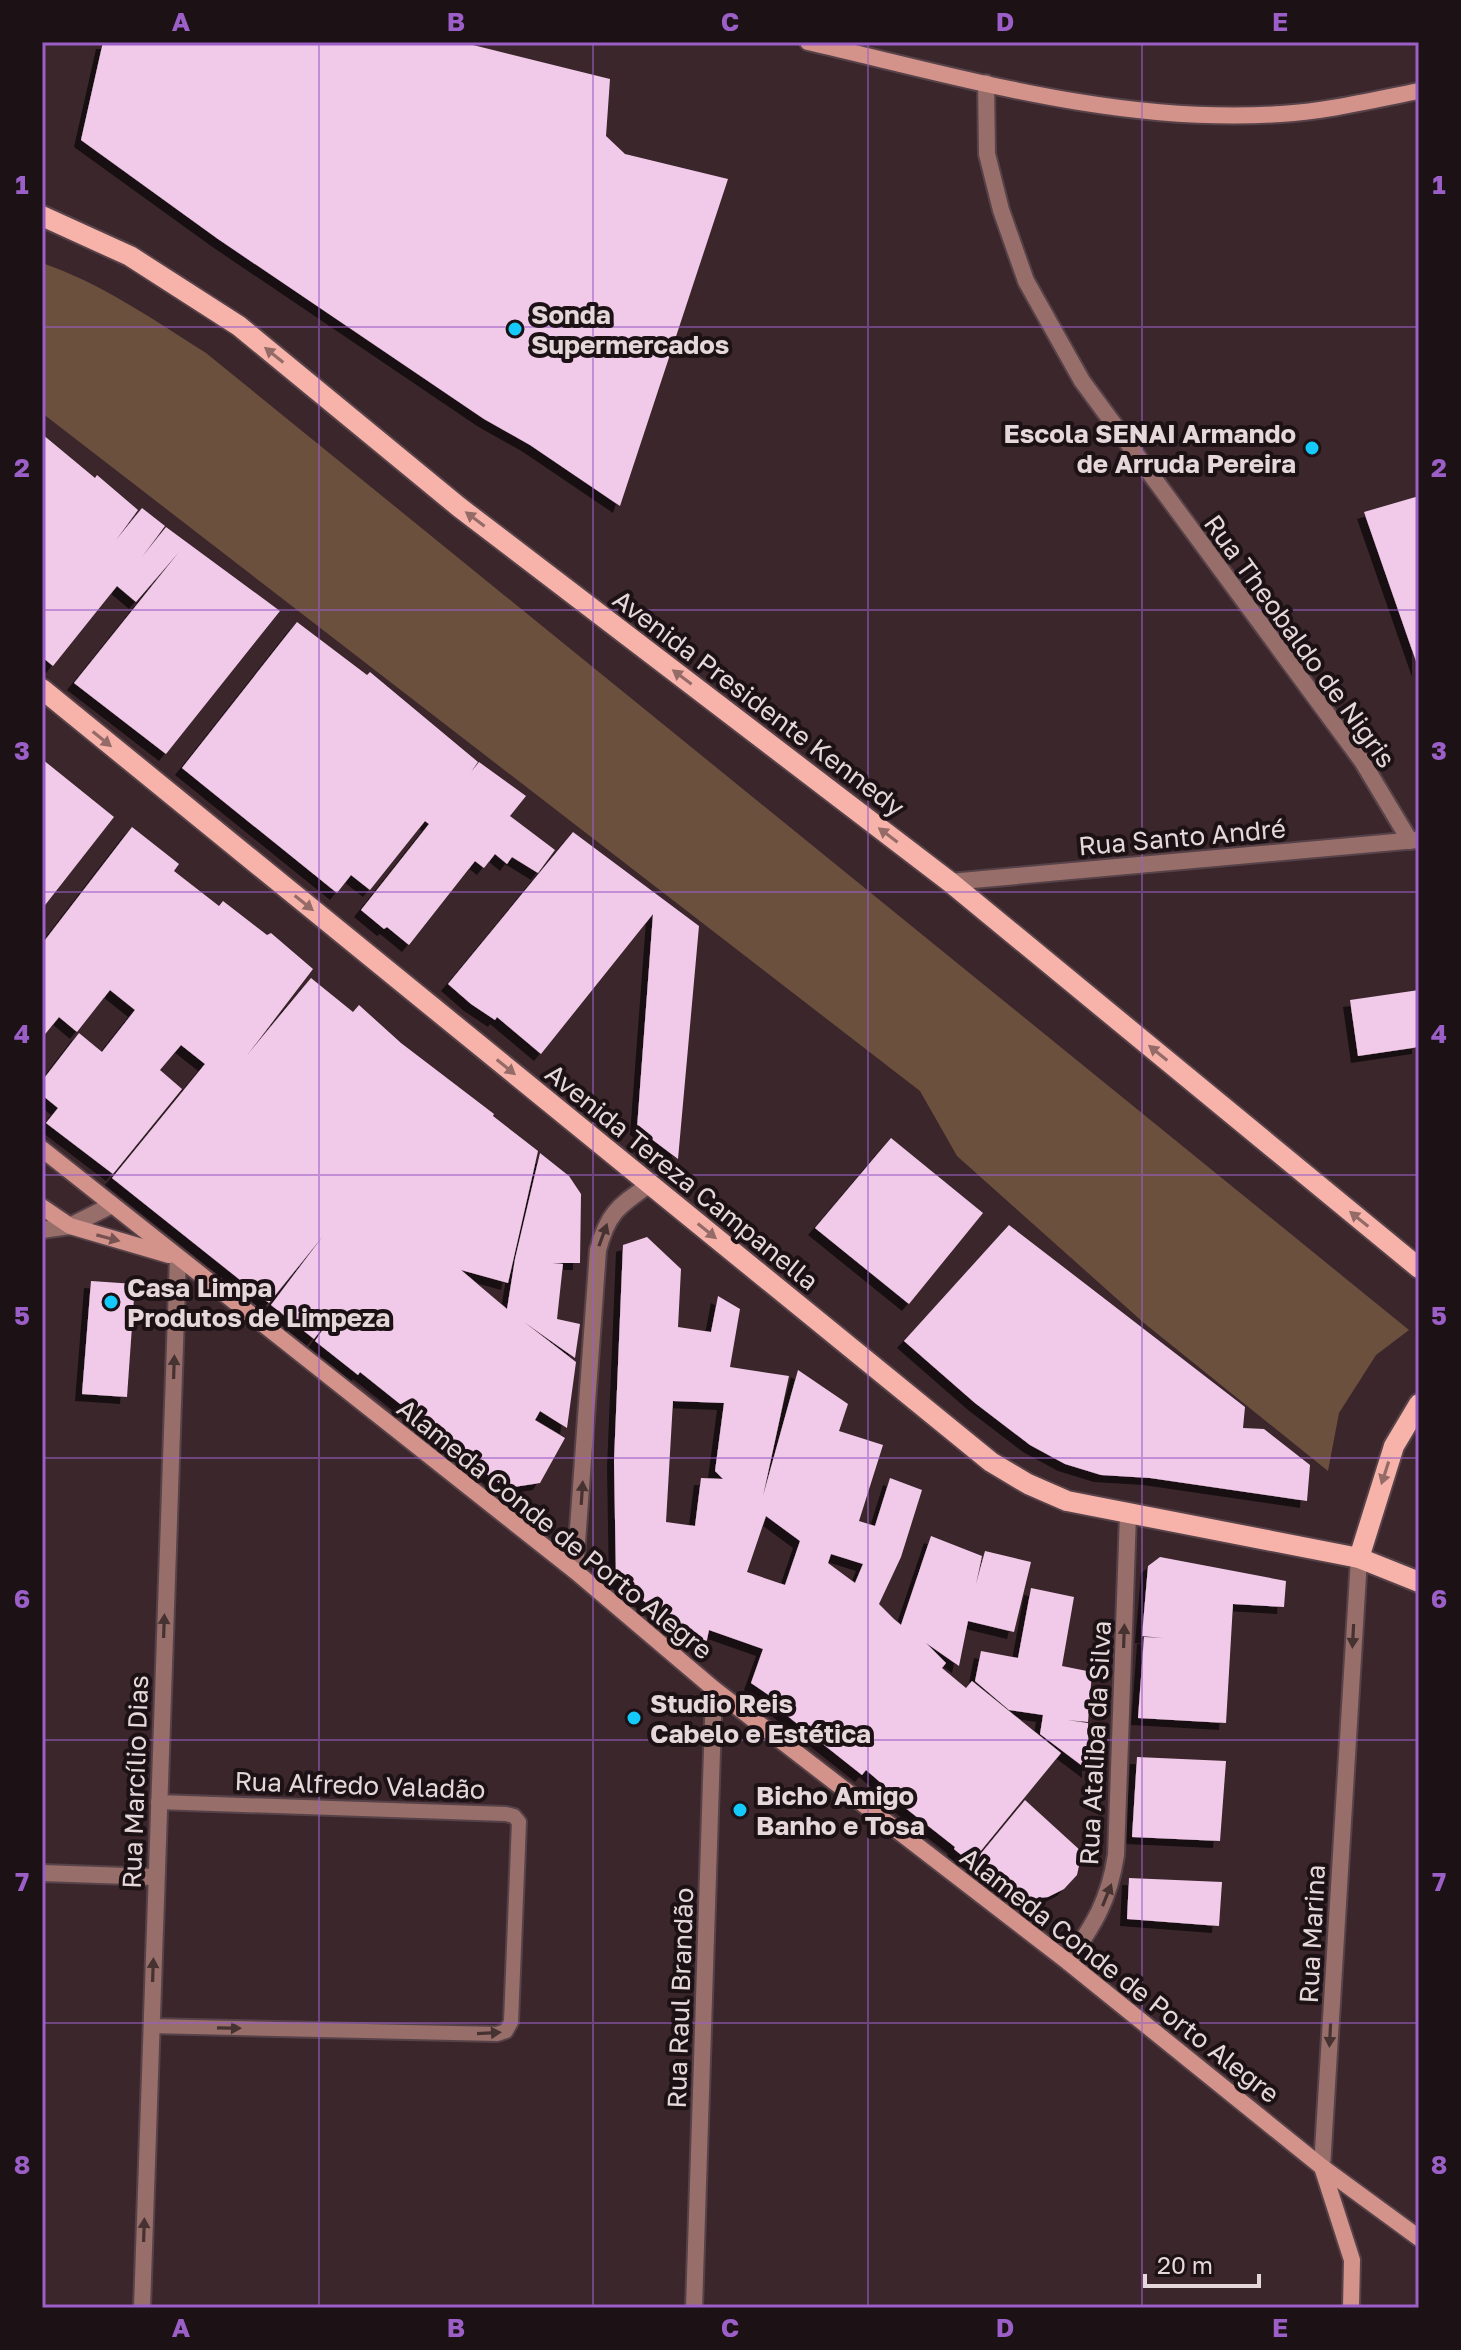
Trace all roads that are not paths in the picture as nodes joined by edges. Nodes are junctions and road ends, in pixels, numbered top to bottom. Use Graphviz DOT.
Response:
graph roads {
  1 [pos="808,42"];
  2 [pos="986,83"];
  3 [pos="1419,91"];
  4 [pos="42,216"];
  5 [pos="42,689"];
  6 [pos="1414,840"];
  7 [pos="950,882"];
  8 [pos="42,1149"];
  9 [pos="650,1184"];
  10 [pos="112,1205"];
  11 [pos="42,1207"];
  12 [pos="70,1226"];
  13 [pos="42,1230"];
  14 [pos="178,1257"];
  15 [pos="1419,1268"];
  16 [pos="1419,1404"];
  17 [pos="1128,1514"];
  18 [pos="1359,1558"];
  19 [pos="575,1571"];
  20 [pos="1419,1582"];
  21 [pos="714,1689"];
  22 [pos="158,1802"];
  23 [pos="42,1873"];
  24 [pos="156,1877"];
  25 [pos="1068,1962"];
  26 [pos="151,2026"];
  27 [pos="1322,2167"];
  28 [pos="1419,2238"];
  29 [pos="142,2308"];
  30 [pos="694,2308"];
  31 [pos="1351,2308"];
  1 -- 2 [label="main road"];
  2 -- 3 [label="main road"];
  2 -- 6 [label="street, Rua Theobaldo de Nigris"];
  7 -- 4 [label="main road, Avenida Presidente Kennedy, one-way"];
  5 -- 9 [label="main road, Avenida Tereza Campanella, one-way"];
  6 -- 7 [label="street, Rua Santo André"];
  15 -- 7 [label="main road, Avenida Presidente Kennedy, one-way"];
  8 -- 10 [label="main road, Alameda Conde de Porto Alegre"];
  9 -- 17 [label="main road, Avenida Tereza Campanella, one-way"];
  19 -- 9 [label="street, one-way"];
  10 -- 12 [label="street"];
  10 -- 14 [label="main road, Alameda Conde de Porto Alegre"];
  11 -- 12 [label="main road"];
  12 -- 13 [label="street"];
  12 -- 14 [label="main road, one-way"];
  14 -- 19 [label="main road, Alameda Conde de Porto Alegre"];
  22 -- 14 [label="street, Rua Marcílio Dias, one-way"];
  16 -- 18 [label="main road, one-way"];
  17 -- 18 [label="main road, Avenida Tereza Campanella"];
  25 -- 17 [label="street, Rua Ataliba da Silva, one-way"];
  18 -- 20 [label="main road"];
  18 -- 27 [label="street, Rua Marina, one-way"];
  19 -- 21 [label="main road, Alameda Conde de Porto Alegre"];
  21 -- 25 [label="main road, Alameda Conde de Porto Alegre"];
  21 -- 30 [label="street, Rua Raul Brandão"];
  22 -- 24 [label="street, Rua Marcílio Dias"];
  26 -- 22 [label="lane, Rua Alfredo Valadão, one-way"];
  23 -- 24 [label="street"];
  26 -- 24 [label="street, Rua Marcílio Dias, one-way"];
  25 -- 27 [label="main road, Alameda Conde de Porto Alegre"];
  29 -- 26 [label="street, Rua Marcílio Dias, one-way"];
  27 -- 28 [label="main road, Alameda Conde de Porto Alegre"];
  27 -- 31 [label="main road, Rua Marina"];
}
